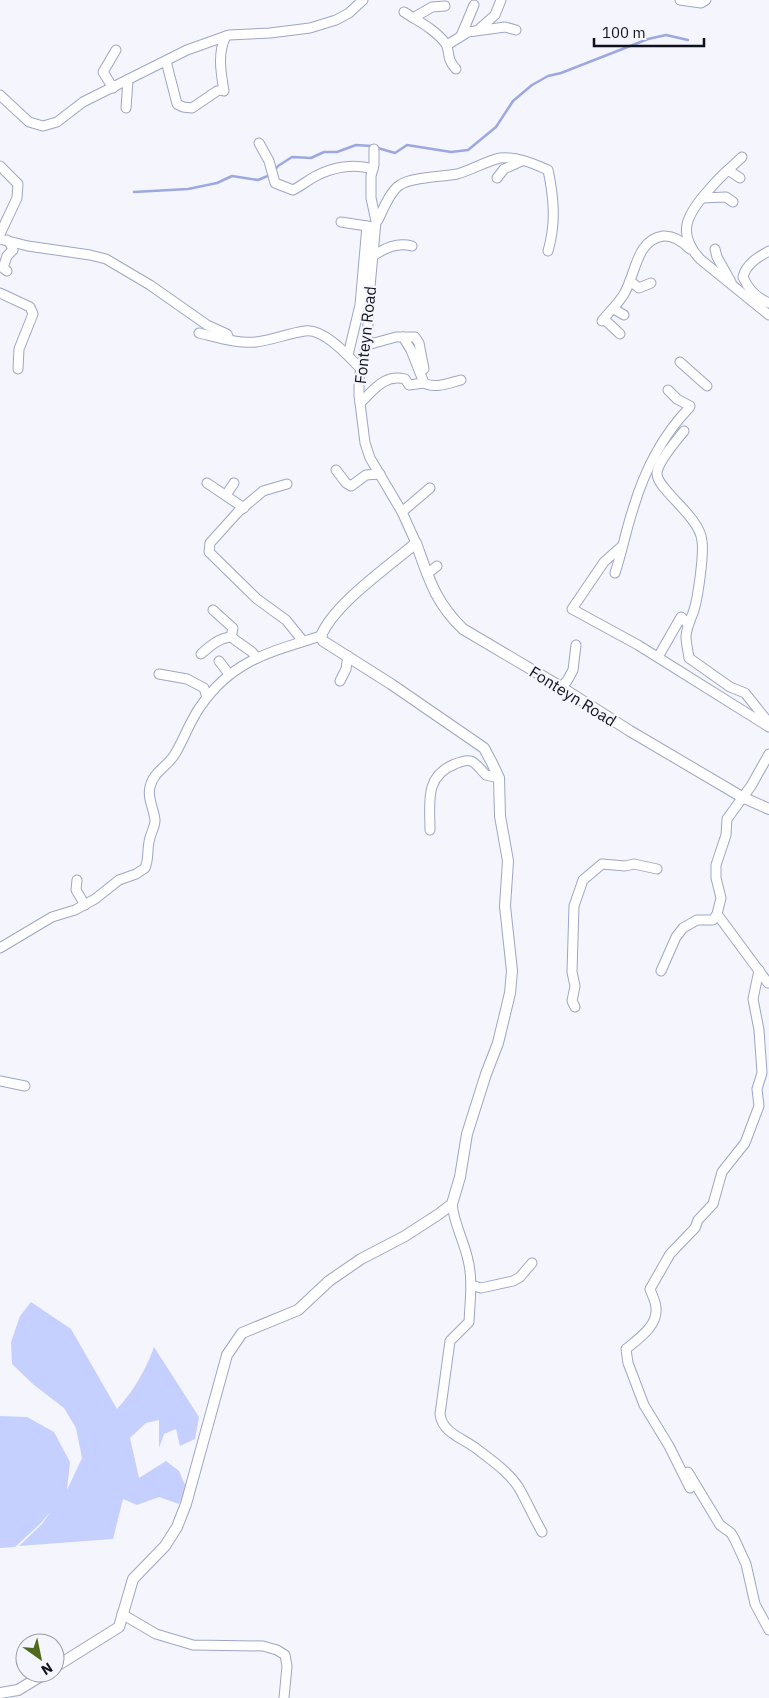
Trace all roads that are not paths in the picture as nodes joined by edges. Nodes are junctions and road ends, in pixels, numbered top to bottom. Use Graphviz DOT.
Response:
graph roads {
  1 [pos="363,0"];
  2 [pos="502,0"];
  3 [pos="680,0"];
  4 [pos="706,0"];
  5 [pos="474,5"];
  6 [pos="446,6"];
  7 [pos="404,12"];
  8 [pos="413,18"];
  9 [pos="478,30"];
  10 [pos="516,30"];
  11 [pos="226,36"];
  12 [pos="461,36"];
  13 [pos="447,45"];
  14 [pos="116,50"];
  15 [pos="166,61"];
  16 [pos="456,69"];
  17 [pos="128,80"];
  18 [pos="112,88"];
  19 [pos="0,95"];
  20 [pos="126,108"];
  21 [pos="259,143"];
  22 [pos="374,149"];
  23 [pos="742,157"];
  24 [pos="522,160"];
  25 [pos="0,166"];
  26 [pos="373,169"];
  27 [pos="728,170"];
  28 [pos="497,178"];
  29 [pos="740,178"];
  30 [pos="702,198"];
  31 [pos="733,202"];
  32 [pos="341,222"];
  33 [pos="374,225"];
  34 [pos="2,234"];
  35 [pos="412,246"];
  36 [pos="715,249"];
  37 [pos="548,251"];
  38 [pos="692,251"];
  39 [pos="769,251"];
  40 [pos="373,256"];
  41 [pos="7,271"];
  42 [pos="630,281"];
  43 [pos="651,283"];
  44 [pos="733,286"];
  45 [pos="0,293"];
  46 [pos="769,303"];
  47 [pos="614,309"];
  48 [pos="624,315"];
  49 [pos="769,315"];
  50 [pos="198,333"];
  51 [pos="620,334"];
  52 [pos="403,337"];
  53 [pos="229,340"];
  54 [pos="366,345"];
  55 [pos="348,355"];
  56 [pos="680,362"];
  57 [pos="18,369"];
  58 [pos="361,369"];
  59 [pos="424,370"];
  60 [pos="460,380"];
  61 [pos="424,383"];
  62 [pos="707,386"];
  63 [pos="668,390"];
  64 [pos="360,403"];
  65 [pos="684,431"];
  66 [pos="336,470"];
  67 [pos="380,474"];
  68 [pos="234,483"];
  69 [pos="207,484"];
  70 [pos="287,484"];
  71 [pos="430,488"];
  72 [pos="226,495"];
  73 [pos="244,508"];
  74 [pos="402,512"];
  75 [pos="416,544"];
  76 [pos="622,546"];
  77 [pos="437,566"];
  78 [pos="615,573"];
  79 [pos="427,574"];
  80 [pos="213,610"];
  81 [pos="688,624"];
  82 [pos="231,636"];
  83 [pos="321,636"];
  84 [pos="303,642"];
  85 [pos="576,645"];
  86 [pos="201,654"];
  87 [pos="348,656"];
  88 [pos="256,657"];
  89 [pos="658,657"];
  90 [pos="219,661"];
  91 [pos="159,674"];
  92 [pos="230,674"];
  93 [pos="340,680"];
  94 [pos="561,687"];
  95 [pos="207,697"];
  96 [pos="769,725"];
  97 [pos="769,754"];
  98 [pos="499,778"];
  99 [pos="742,797"];
  100 [pos="769,810"];
  101 [pos="430,830"];
  102 [pos="657,869"];
  103 [pos="77,880"];
  104 [pos="85,905"];
  105 [pos="717,914"];
  106 [pos="0,948"];
  107 [pos="760,970"];
  108 [pos="661,971"];
  109 [pos="768,983"];
  110 [pos="575,1007"];
  111 [pos="0,1081"];
  112 [pos="25,1086"];
  113 [pos="452,1204"];
  114 [pos="532,1263"];
  115 [pos="471,1285"];
  116 [pos="669,1446"];
  117 [pos="690,1488"];
  118 [pos="542,1532"];
  119 [pos="122,1614"];
  120 [pos="769,1630"];
  121 [pos="65,1662"];
  122 [pos="30,1683"];
  123 [pos="0,1693"];
  124 [pos="284,1698"];
  1 -- 11 [label="street"];
  2 -- 9 [label="street"];
  3 -- 4 [label="street"];
  5 -- 12 [label="street"];
  6 -- 8 [label="street"];
  7 -- 8 [label="street"];
  8 -- 13 [label="street"];
  9 -- 10 [label="street"];
  9 -- 12 [label="street"];
  11 -- 15 [label="street"];
  11 -- 15 [label="street"];
  12 -- 13 [label="street"];
  13 -- 16 [label="street"];
  14 -- 18 [label="street"];
  15 -- 17 [label="street"];
  17 -- 18 [label="street"];
  17 -- 20 [label="street"];
  18 -- 19 [label="street"];
  21 -- 26 [label="street"];
  22 -- 26 [label="street, Fonteyn Road"];
  23 -- 27 [label="street"];
  24 -- 28 [label="street"];
  24 -- 33 [label="street"];
  24 -- 37 [label="street"];
  25 -- 34 [label="street"];
  26 -- 33 [label="street, Fonteyn Road"];
  27 -- 29 [label="street"];
  27 -- 30 [label="street"];
  30 -- 31 [label="street"];
  30 -- 38 [label="street"];
  32 -- 33 [label="street"];
  33 -- 40 [label="street, Fonteyn Road"];
  33 -- 55 [label="street"];
  34 -- 41 [label="street"];
  34 -- 53 [label="street"];
  35 -- 40 [label="street"];
  36 -- 44 [label="street"];
  38 -- 42 [label="street"];
  38 -- 44 [label="street"];
  39 -- 46 [label="street"];
  40 -- 54 [label="street, Fonteyn Road"];
  42 -- 43 [label="street"];
  42 -- 47 [label="street"];
  44 -- 49 [label="street"];
  45 -- 57 [label="street"];
  47 -- 48 [label="street"];
  47 -- 51 [label="street"];
  50 -- 53 [label="street"];
  52 -- 54 [label="street"];
  52 -- 59 [label="street"];
  52 -- 61 [label="street"];
  53 -- 55 [label="street"];
  54 -- 58 [label="street, Fonteyn Road"];
  55 -- 58 [label="street"];
  56 -- 62 [label="street"];
  58 -- 64 [label="street, Fonteyn Road"];
  60 -- 61 [label="street"];
  61 -- 64 [label="street"];
  63 -- 76 [label="street"];
  64 -- 67 [label="street, Fonteyn Road"];
  65 -- 81 [label="street"];
  66 -- 67 [label="street"];
  67 -- 74 [label="street, Fonteyn Road"];
  68 -- 72 [label="street"];
  69 -- 72 [label="street"];
  70 -- 73 [label="street"];
  71 -- 74 [label="street"];
  72 -- 73 [label="street"];
  73 -- 84 [label="street"];
  74 -- 75 [label="street, Fonteyn Road"];
  75 -- 79 [label="street, Fonteyn Road"];
  75 -- 83 [label="street"];
  76 -- 78 [label="street"];
  76 -- 89 [label="street"];
  77 -- 79 [label="street"];
  79 -- 94 [label="street, Fonteyn Road"];
  80 -- 82 [label="street"];
  81 -- 89 [label="street"];
  81 -- 96 [label="street"];
  82 -- 86 [label="street"];
  82 -- 88 [label="street"];
  83 -- 84 [label="street"];
  83 -- 87 [label="street"];
  84 -- 88 [label="street"];
  85 -- 94 [label="street"];
  87 -- 93 [label="street"];
  87 -- 98 [label="street"];
  88 -- 92 [label="street"];
  89 -- 96 [label="street"];
  90 -- 92 [label="street"];
  91 -- 95 [label="street"];
  92 -- 95 [label="street"];
  94 -- 99 [label="street, Fonteyn Road"];
  95 -- 104 [label="street"];
  97 -- 99 [label="street"];
  98 -- 101 [label="street"];
  98 -- 113 [label="street"];
  99 -- 100 [label="street, Fonteyn Road"];
  99 -- 105 [label="street"];
  102 -- 110 [label="street"];
  103 -- 104 [label="street"];
  104 -- 106 [label="street"];
  105 -- 107 [label="street"];
  105 -- 108 [label="street"];
  107 -- 109 [label="street"];
  107 -- 116 [label="street"];
  111 -- 112 [label="street"];
  113 -- 115 [label="street"];
  113 -- 119 [label="street"];
  114 -- 115 [label="street"];
  115 -- 118 [label="street"];
  116 -- 117 [label="street"];
  116 -- 120 [label="street"];
  119 -- 121 [label="street"];
  119 -- 124 [label="street"];
  122 -- 123 [label="street"];
}
